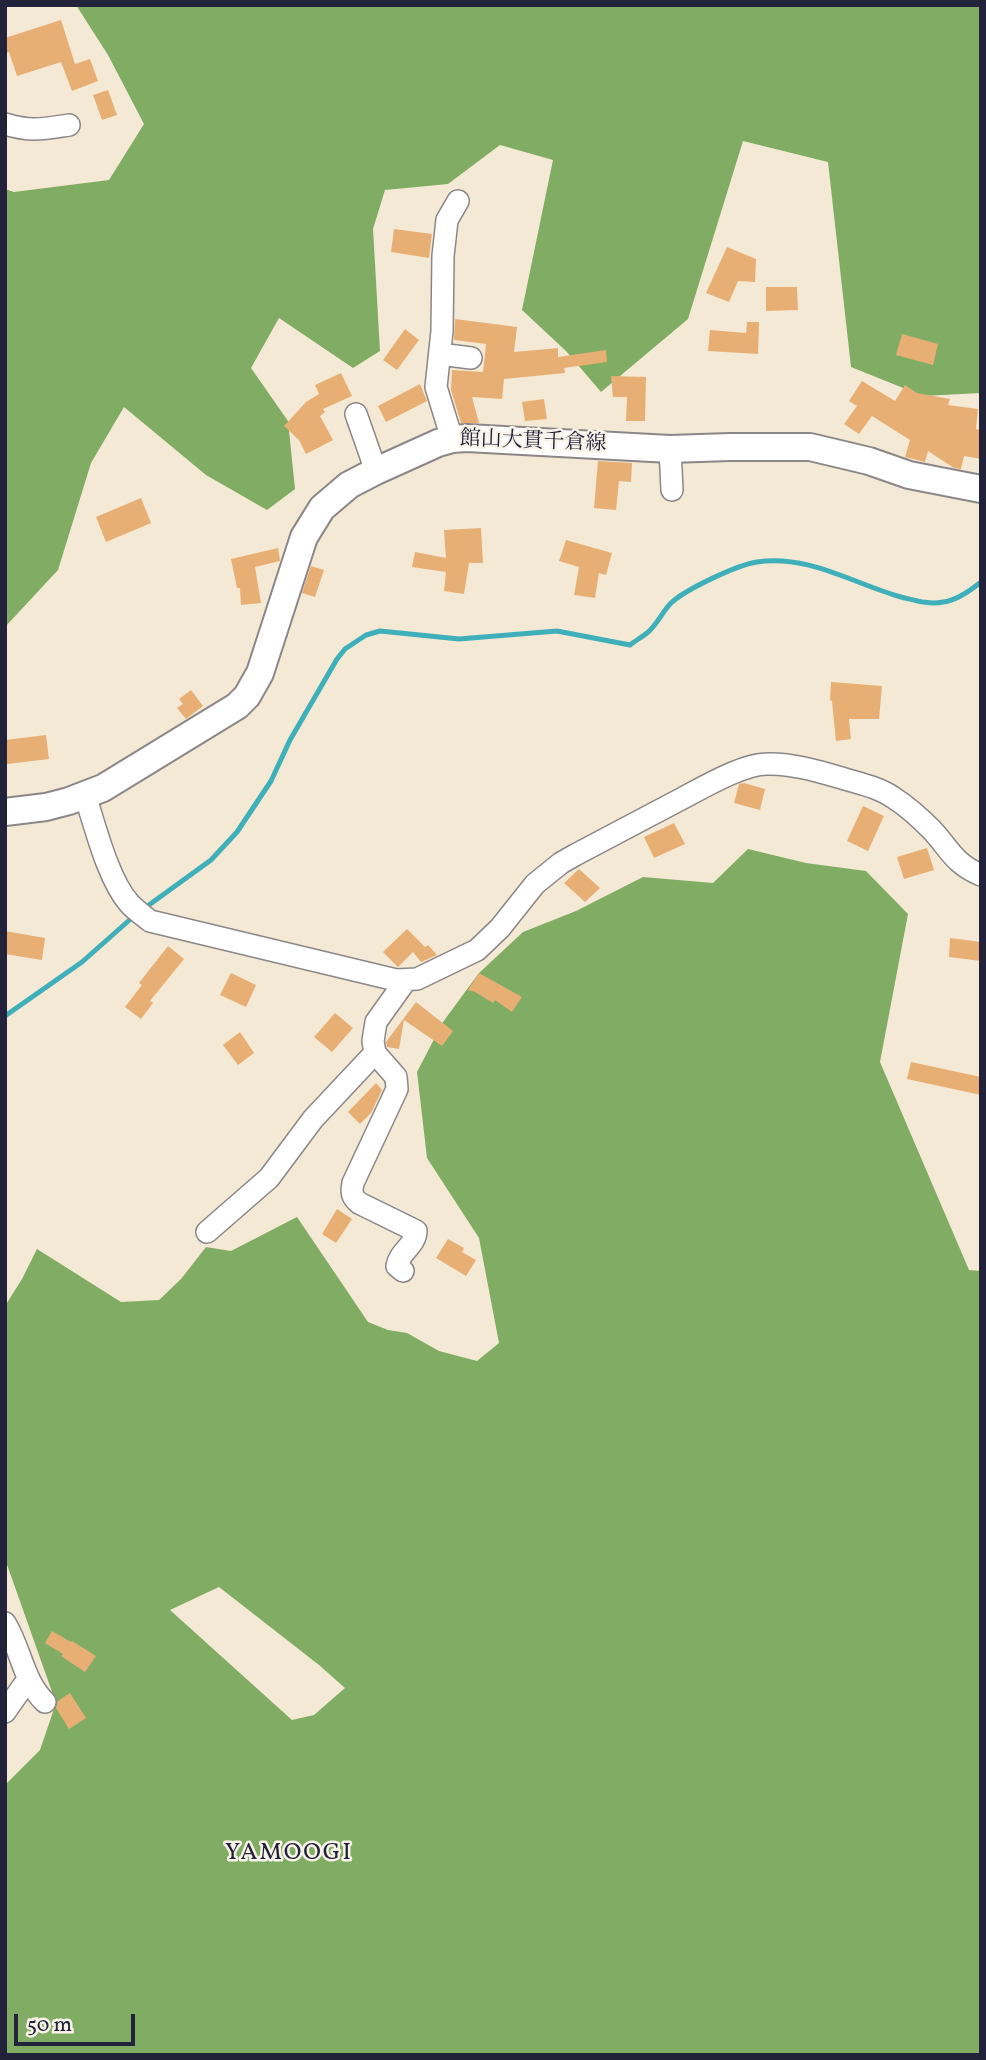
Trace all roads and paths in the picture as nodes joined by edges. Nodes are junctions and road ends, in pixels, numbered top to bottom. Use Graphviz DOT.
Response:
graph roads {
  1 [pos="5,124"];
  2 [pos="69,125"];
  3 [pos="458,201"];
  4 [pos="440,354"];
  5 [pos="471,358"];
  6 [pos="356,414"];
  7 [pos="452,439"];
  8 [pos="670,449"];
  9 [pos="376,471"];
  10 [pos="981,489"];
  11 [pos="672,490"];
  12 [pos="85,795"];
  13 [pos="5,812"];
  14 [pos="981,875"];
  15 [pos="406,980"];
  16 [pos="374,1053"];
  17 [pos="207,1232"];
  18 [pos="403,1271"];
  19 [pos="5,1623"];
  20 [pos="28,1679"];
  21 [pos="46,1702"];
  22 [pos="5,1712"];
  1 -- 2 [label="street"];
  3 -- 4 [label="street"];
  4 -- 5 [label="street"];
  4 -- 7 [label="street"];
  6 -- 9 [label="street"];
  7 -- 8 [label="main road, 館山大貫千倉線"];
  7 -- 9 [label="main road, 館山大貫千倉線"];
  8 -- 10 [label="main road, 館山大貫千倉線"];
  8 -- 11 [label="street"];
  9 -- 12 [label="main road, 館山大貫千倉線"];
  12 -- 13 [label="main road, 館山大貫千倉線"];
  12 -- 15 [label="street"];
  14 -- 15 [label="street"];
  15 -- 16 [label="street"];
  16 -- 17 [label="street"];
  16 -- 18 [label="street"];
  19 -- 20 [label="street"];
  20 -- 21 [label="street"];
  20 -- 22 [label="street"];
}
